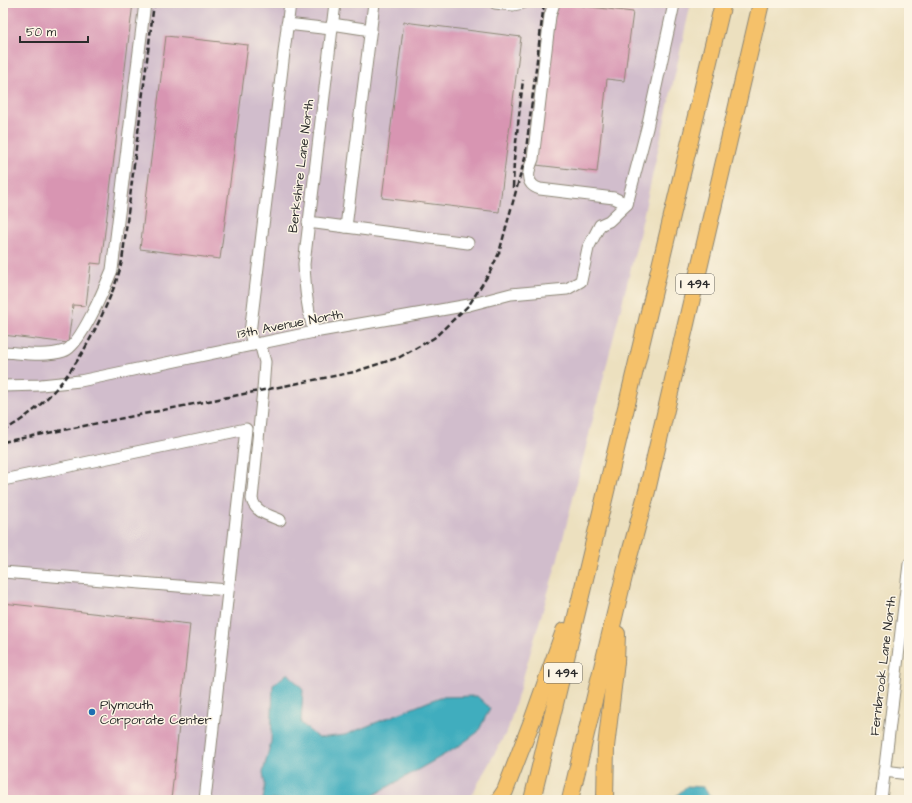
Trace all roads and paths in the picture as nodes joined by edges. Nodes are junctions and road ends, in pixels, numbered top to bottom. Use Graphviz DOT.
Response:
graph roads {
  1 [pos="144,3"];
  2 [pos="290,3"];
  3 [pos="334,3"];
  4 [pos="374,3"];
  5 [pos="495,3"];
  6 [pos="523,3"];
  7 [pos="554,3"];
  8 [pos="670,3"];
  9 [pos="723,3"];
  10 [pos="761,3"];
  11 [pos="287,24"];
  12 [pos="332,27"];
  13 [pos="371,30"];
  14 [pos="627,204"];
  15 [pos="308,222"];
  16 [pos="346,227"];
  17 [pos="468,243"];
  18 [pos="314,332"];
  19 [pos="256,344"];
  20 [pos="3,352"];
  21 [pos="3,386"];
  22 [pos="3,480"];
  23 [pos="280,520"];
  24 [pos="593,546"];
  25 [pos="909,564"];
  26 [pos="3,572"];
  27 [pos="908,581"];
  28 [pos="228,590"];
  29 [pos="618,601"];
  30 [pos="884,771"];
  31 [pos="909,774"];
  32 [pos="205,800"];
  33 [pos="499,800"];
  34 [pos="532,800"];
  35 [pos="570,800"];
  36 [pos="605,800"];
  37 [pos="881,800"];
  1 -- 20 [label="street"];
  2 -- 11 [label="street"];
  3 -- 12 [label="street, Berkshire Lane North"];
  4 -- 13 [label="street"];
  5 -- 6 [label="street"];
  7 -- 14 [label="street"];
  8 -- 14 [label="street"];
  9 -- 24 [label="highway, I 494"];
  10 -- 29 [label="highway, I 494"];
  11 -- 12 [label="street"];
  11 -- 19 [label="street"];
  12 -- 13 [label="street"];
  12 -- 15 [label="street, Berkshire Lane North"];
  13 -- 16 [label="street"];
  14 -- 18 [label="street, 13th Avenue North"];
  15 -- 16 [label="street"];
  15 -- 18 [label="street, Berkshire Lane North"];
  16 -- 17 [label="street"];
  18 -- 19 [label="street, 13th Avenue North"];
  19 -- 21 [label="street, 13th Avenue North"];
  19 -- 23 [label="street"];
  22 -- 28 [label="street"];
  24 -- 33 [label="highway"];
  24 -- 34 [label="highway, I 494"];
  25 -- 27 [label="street, Fernbrook Lane North"];
  26 -- 28 [label="street"];
  27 -- 30 [label="street, Fernbrook Lane North"];
  28 -- 32 [label="street"];
  29 -- 35 [label="highway, I 494"];
  29 -- 36 [label="highway"];
  30 -- 31 [label="street"];
  30 -- 37 [label="street, Fernbrook Lane North"];
}
